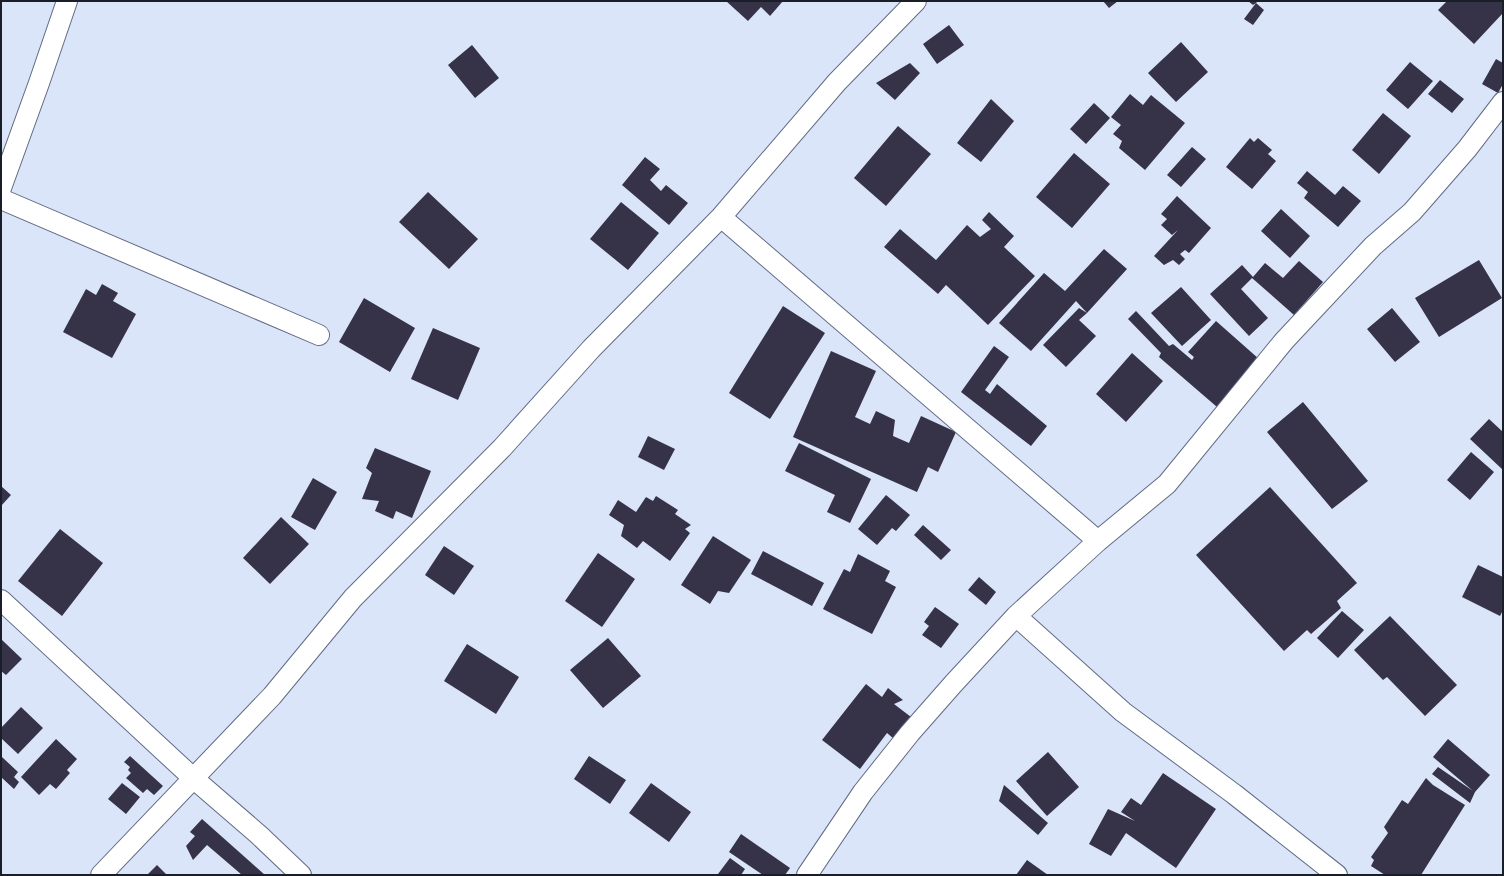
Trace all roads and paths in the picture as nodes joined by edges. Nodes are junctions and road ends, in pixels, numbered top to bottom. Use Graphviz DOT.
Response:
graph roads {
  1 [pos="66,1"];
  2 [pos="916,1"];
  3 [pos="1503,102"];
  4 [pos="1,188"];
  5 [pos="1,199"];
  6 [pos="721,217"];
  7 [pos="319,334"];
  8 [pos="1098,541"];
  9 [pos="1,600"];
  10 [pos="1016,616"];
  11 [pos="193,778"];
  12 [pos="101,875"];
  13 [pos="300,875"];
  14 [pos="807,875"];
  15 [pos="1337,875"];
  1 -- 4 [label="street"];
  2 -- 6 [label="street"];
  3 -- 8 [label="street"];
  5 -- 7 [label="street"];
  6 -- 8 [label="street"];
  6 -- 11 [label="street"];
  8 -- 10 [label="street"];
  9 -- 11 [label="street"];
  10 -- 14 [label="street"];
  10 -- 15 [label="street"];
  11 -- 12 [label="street"];
  11 -- 13 [label="street"];
}
